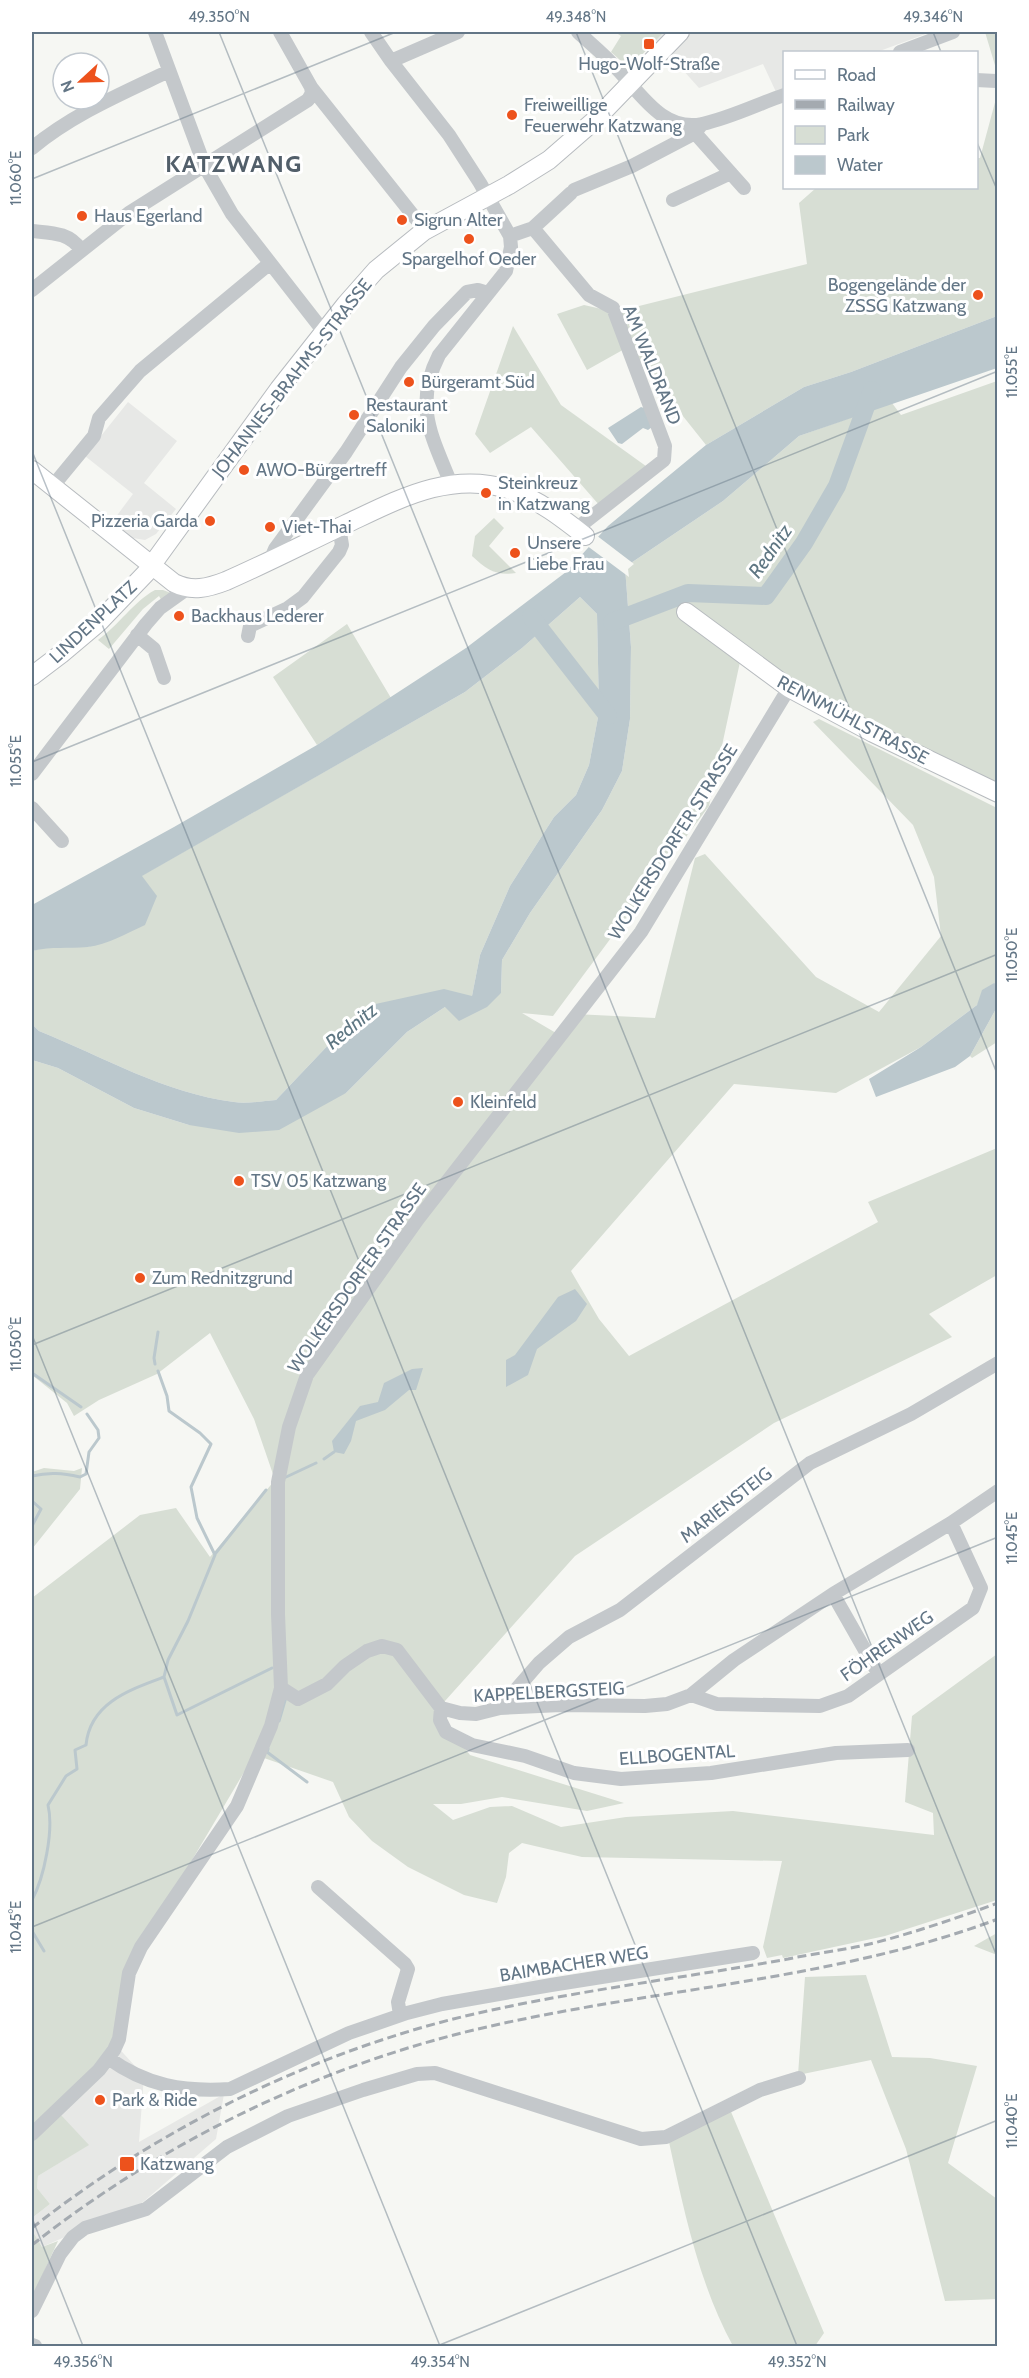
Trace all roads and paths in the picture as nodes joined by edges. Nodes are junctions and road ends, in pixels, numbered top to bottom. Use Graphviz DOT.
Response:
graph roads {
  1 [pos="155,32"];
  2 [pos="280,32"];
  3 [pos="371,32"];
  4 [pos="458,32"];
  5 [pos="578,32"];
  6 [pos="680,32"];
  7 [pos="953,32"];
  8 [pos="903,51"];
  9 [pos="391,61"];
  10 [pos="169,71"];
  11 [pos="978,80"];
  12 [pos="996,81"];
  13 [pos="631,85"];
  14 [pos="311,87"];
  15 [pos="783,95"];
  16 [pos="698,129"];
  17 [pos="32,148"];
  18 [pos="205,167"];
  19 [pos="731,173"];
  20 [pos="744,188"];
  21 [pos="487,196"];
  22 [pos="673,201"];
  23 [pos="416,219"];
  24 [pos="533,228"];
  25 [pos="32,231"];
  26 [pos="510,236"];
  27 [pos="81,250"];
  28 [pos="269,264"];
  29 [pos="32,290"];
  30 [pos="488,292"];
  31 [pos="324,332"];
  32 [pos="32,470"];
  33 [pos="451,484"];
  34 [pos="52,487"];
  35 [pos="339,528"];
  36 [pos="581,532"];
  37 [pos="270,561"];
  38 [pos="152,565"];
  39 [pos="188,588"];
  40 [pos="686,612"];
  41 [pos="137,635"];
  42 [pos="248,636"];
  43 [pos="32,676"];
  44 [pos="164,678"];
  45 [pos="789,688"];
  46 [pos="32,774"];
  47 [pos="998,793"];
  48 [pos="32,808"];
  49 [pos="62,841"];
  50 [pos="998,1363"];
  51 [pos="998,1491"];
  52 [pos="951,1523"];
  53 [pos="833,1594"];
  54 [pos="879,1673"];
  55 [pos="281,1688"];
  56 [pos="691,1695"];
  57 [pos="441,1708"];
  58 [pos="500,1708"];
  59 [pos="908,1750"];
  60 [pos="318,1887"];
  61 [pos="753,1953"];
  62 [pos="400,2015"];
  63 [pos="108,2058"];
  64 [pos="799,2078"];
  65 [pos="32,2134"];
  66 [pos="45,2281"];
  67 [pos="32,2294"];
  68 [pos="32,2311"];
  1 -- 10 [label="street"];
  2 -- 14 [label="street"];
  3 -- 9 [label="street"];
  4 -- 9 [label="street"];
  5 -- 13 [label="street"];
  6 -- 13 [label="main road, JOHANNES-BRAHMS-STRASSE"];
  7 -- 8 [label="street"];
  9 -- 21 [label="street"];
  10 -- 17 [label="street"];
  10 -- 18 [label="street"];
  11 -- 12 [label="street"];
  13 -- 16 [label="street"];
  13 -- 21 [label="main road, JOHANNES-BRAHMS-STRASSE"];
  14 -- 18 [label="street"];
  14 -- 23 [label="street"];
  15 -- 16 [label="street"];
  16 -- 19 [label="street"];
  16 -- 24 [label="street"];
  18 -- 27 [label="street"];
  18 -- 28 [label="street"];
  19 -- 20 [label="street"];
  19 -- 22 [label="street"];
  21 -- 26 [label="street"];
  21 -- 31 [label="main road, JOHANNES-BRAHMS-STRASSE"];
  24 -- 26 [label="street"];
  24 -- 36 [label="street, AM WALDRAND"];
  25 -- 27 [label="street"];
  26 -- 30 [label="street"];
  27 -- 29 [label="street"];
  28 -- 31 [label="street"];
  28 -- 34 [label="street"];
  30 -- 33 [label="street"];
  30 -- 37 [label="street"];
  31 -- 38 [label="main road, JOHANNES-BRAHMS-STRASSE"];
  32 -- 34 [label="main road"];
  33 -- 35 [label="main road"];
  33 -- 36 [label="main road"];
  34 -- 38 [label="main road"];
  35 -- 37 [label="main road"];
  35 -- 42 [label="street"];
  37 -- 39 [label="main road"];
  38 -- 39 [label="main road"];
  38 -- 43 [label="main road, LINDENPLATZ"];
  39 -- 41 [label="street, LINDENPLATZ"];
  40 -- 45 [label="main road, RENNMÜHLSTRASSE"];
  41 -- 44 [label="street"];
  41 -- 46 [label="street, LINDENPLATZ"];
  45 -- 47 [label="main road, RENNMÜHLSTRASSE"];
  45 -- 55 [label="street, WOLKERSDORFER STRASSE"];
  48 -- 49 [label="street"];
  50 -- 58 [label="street, MARIENSTEIG"];
  51 -- 52 [label="street, KAPPELBERGSTEIG"];
  52 -- 53 [label="street, KAPPELBERGSTEIG"];
  52 -- 54 [label="street, FÖHRENWEG"];
  53 -- 54 [label="street"];
  53 -- 56 [label="street, KAPPELBERGSTEIG"];
  54 -- 56 [label="street, FÖHRENWEG"];
  55 -- 57 [label="street"];
  55 -- 63 [label="street, WOLKERSDORFER STRASSE"];
  56 -- 58 [label="street, KAPPELBERGSTEIG"];
  57 -- 58 [label="street, KAPPELBERGSTEIG"];
  57 -- 59 [label="street, ELLBOGENTAL"];
  60 -- 62 [label="street"];
  61 -- 62 [label="street, BAIMBACHER WEG"];
  62 -- 63 [label="street, BAIMBACHER WEG"];
  63 -- 65 [label="street, WOLKERSDORFER STRASSE"];
  64 -- 66 [label="street"];
  66 -- 67 [label="street"];
  66 -- 68 [label="street"];
}
